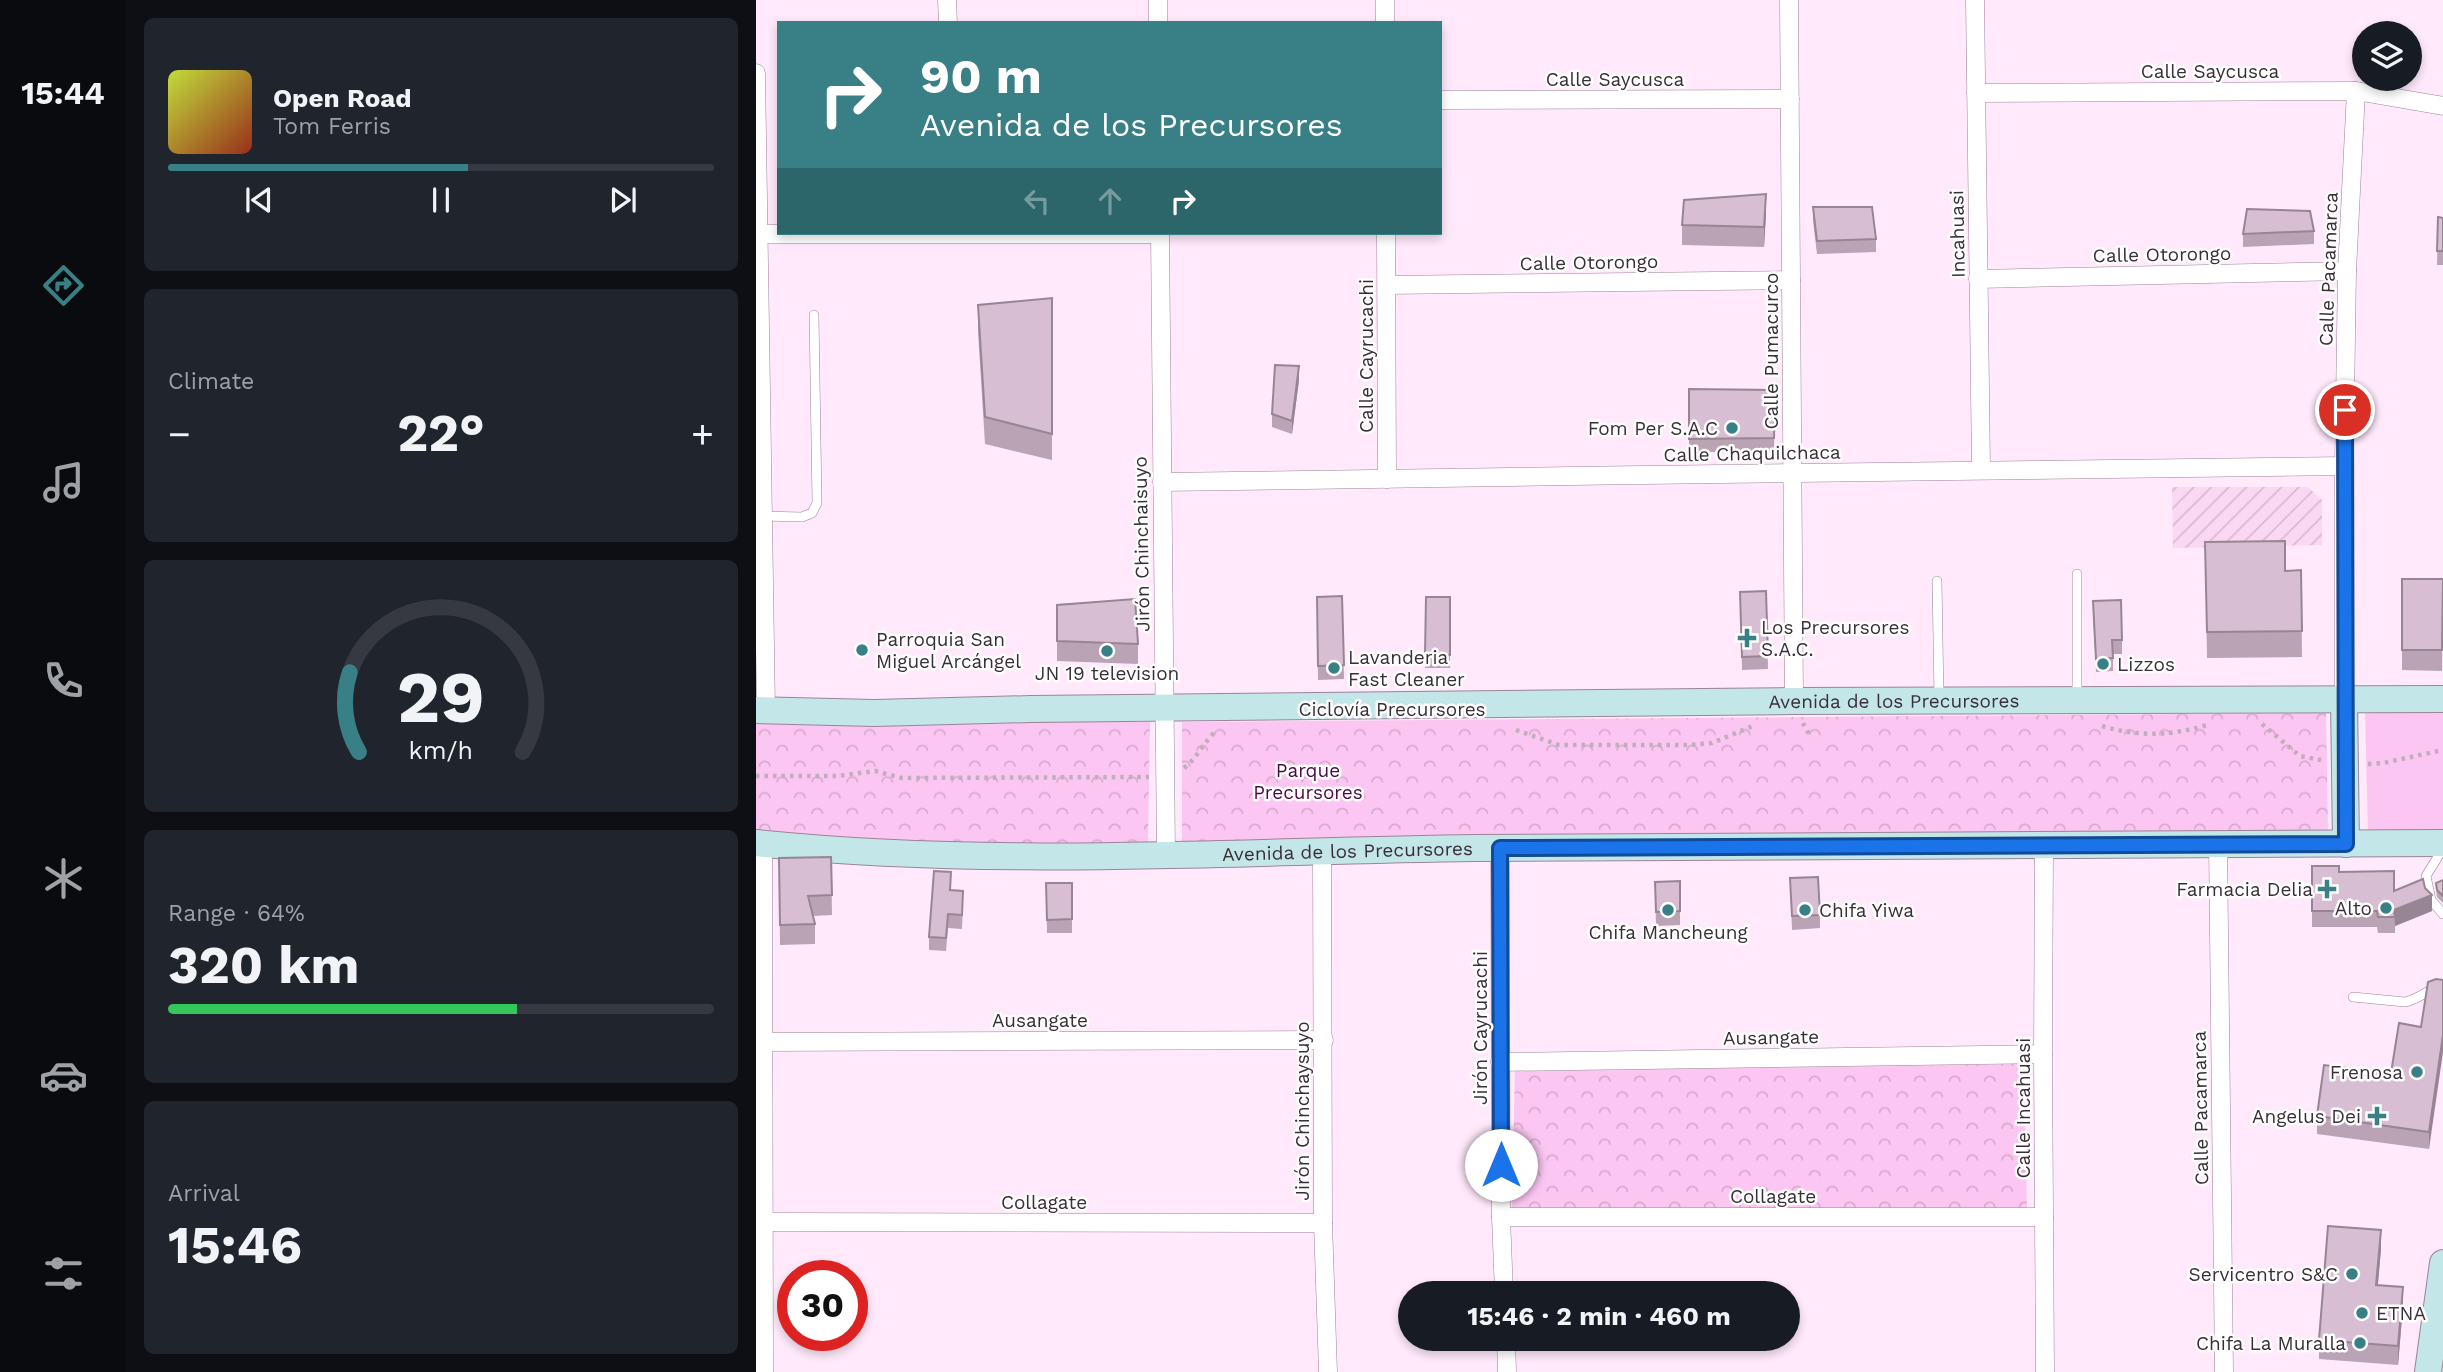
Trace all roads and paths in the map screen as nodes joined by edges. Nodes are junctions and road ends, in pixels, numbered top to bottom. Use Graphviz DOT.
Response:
graph roads {
  1 [pos="947,0"];
  2 [pos="1158,0"];
  3 [pos="1385,0"];
  4 [pos="1789,0"];
  5 [pos="1975,0"];
  6 [pos="948,21"];
  7 [pos="1158,21"];
  8 [pos="1385,21"];
  9 [pos="756,73"];
  10 [pos="756,88"];
  11 [pos="2356,91"];
  12 [pos="1976,93"];
  13 [pos="1790,99"];
  14 [pos="1442,100"];
  15 [pos="2443,106"];
  16 [pos="758,234"];
  17 [pos="777,234"];
  18 [pos="1160,235"];
  19 [pos="1386,235"];
  20 [pos="2347,271"];
  21 [pos="1978,279"];
  22 [pos="1791,280"];
  23 [pos="1387,285"];
  24 [pos="814,316"];
  25 [pos="2344,466"];
  26 [pos="1980,468"];
  27 [pos="1793,473"];
  28 [pos="1387,479"];
  29 [pos="1161,482"];
  30 [pos="759,515"];
  31 [pos="2077,574"];
  32 [pos="1937,581"];
  33 [pos="2443,699"];
  34 [pos="1939,701"];
  35 [pos="2077,701"];
  36 [pos="2344,701"];
  37 [pos="1164,708"];
  38 [pos="761,710"];
  39 [pos="1797,710"];
  40 [pos="1814,719"];
  41 [pos="2255,719"];
  42 [pos="2214,722"];
  43 [pos="1762,723"];
  44 [pos="1221,725"];
  45 [pos="2099,725"];
  46 [pos="1513,729"];
  47 [pos="2443,750"];
  48 [pos="2344,765"];
  49 [pos="756,776"];
  50 [pos="1165,776"];
  51 [pos="760,843"];
  52 [pos="2044,844"];
  53 [pos="2218,844"];
  54 [pos="2346,844"];
  55 [pos="1500,848"];
  56 [pos="1322,850"];
  57 [pos="2442,852"];
  58 [pos="1166,854"];
  59 [pos="2443,914"];
  60 [pos="2443,988"];
  61 [pos="2353,997"];
  62 [pos="1324,1040"];
  63 [pos="759,1042"];
  64 [pos="2043,1054"];
  65 [pos="1500,1062"];
  66 [pos="1501,1217"];
  67 [pos="2044,1217"];
  68 [pos="764,1223"];
  69 [pos="1324,1223"];
  70 [pos="2443,1263"];
  71 [pos="1504,1281"];
  72 [pos="1506,1351"];
  73 [pos="765,1372"];
  74 [pos="1328,1372"];
  75 [pos="1507,1372"];
  76 [pos="2045,1372"];
  77 [pos="2224,1372"];
  78 [pos="2428,1372"];
  1 -- 6 [label="street"];
  2 -- 7 [label="street"];
  3 -- 8 [label="street"];
  4 -- 13 [label="street, Calle Pumacurco"];
  5 -- 12 [label="street, Incahuasi"];
  9 -- 10 [label="street"];
  10 -- 16 [label="street"];
  11 -- 12 [label="street, Calle Saycusca"];
  11 -- 15 [label="street, Calle Saycusca"];
  11 -- 20 [label="street, Calle Pacamarca"];
  12 -- 21 [label="street, Incahuasi"];
  13 -- 14 [label="street, Calle Saycusca"];
  13 -- 22 [label="street, Calle Pumacurco"];
  16 -- 17 [label="street"];
  16 -- 30 [label="street"];
  18 -- 29 [label="street, Jirón Chinchaisuyo"];
  19 -- 23 [label="street, Calle Cayrucachi"];
  20 -- 21 [label="street, Calle Otorongo"];
  20 -- 25 [label="street, Calle Pacamarca"];
  21 -- 26 [label="street, Incahuasi"];
  22 -- 23 [label="street, Calle Otorongo"];
  22 -- 27 [label="street, Calle Pumacurco"];
  23 -- 28 [label="street, Calle Cayrucachi"];
  24 -- 30 [label="lane"];
  25 -- 26 [label="street, Calle Chaquilchaca"];
  25 -- 36 [label="street, Calle Pacamarca"];
  26 -- 27 [label="street, Calle Chaquilchaca"];
  27 -- 28 [label="street, Calle Chaquilchaca"];
  27 -- 39 [label="street, Calle Pumacurco"];
  28 -- 29 [label="street, Calle Chaquilchaca"];
  29 -- 37 [label="street, Jirón Chinchaisuyo"];
  30 -- 38 [label="street"];
  31 -- 35 [label="lane"];
  32 -- 34 [label="lane"];
  33 -- 36 [label="main road, Avenida de los Precursores"];
  34 -- 35 [label="main road, Avenida de los Precursores"];
  34 -- 39 [label="main road, Avenida de los Precursores"];
  35 -- 36 [label="main road, Avenida de los Precursores"];
  36 -- 48 [label="main road"];
  37 -- 38 [label="main road, Avenida de los Precursores"];
  37 -- 39 [label="main road, Avenida de los Precursores"];
  37 -- 50 [label="street, Jirón Chinchaisuyo"];
  39 -- 40 [label="path"];
  41 -- 48 [label="path"];
  42 -- 45 [label="path"];
  43 -- 46 [label="path, Ciclovía Precursores"];
  44 -- 50 [label="path"];
  47 -- 48 [label="path"];
  48 -- 54 [label="main road"];
  49 -- 50 [label="path"];
  50 -- 58 [label="street, Jirón Chinchaisuyo"];
  51 -- 58 [label="main road, Avenida de los Precursores"];
  51 -- 63 [label="street"];
  52 -- 53 [label="main road, Avenida de los Precursores"];
  52 -- 55 [label="main road, Avenida de los Precursores"];
  52 -- 64 [label="street, Calle Incahuasi"];
  53 -- 54 [label="main road, Avenida de los Precursores"];
  53 -- 77 [label="street, Calle Pacamarca"];
  54 -- 57 [label="main road, Avenida de los Precursores"];
  55 -- 56 [label="main road, Avenida de los Precursores"];
  55 -- 65 [label="street, Jirón Cayrucachi"];
  56 -- 58 [label="main road, Avenida de los Precursores"];
  56 -- 62 [label="street, Jirón Chinchaysuyo"];
  57 -- 59 [label="lane"];
  60 -- 61 [label="lane"];
  62 -- 63 [label="street, Ausangate"];
  62 -- 69 [label="street, Jirón Chinchaysuyo"];
  63 -- 68 [label="street"];
  64 -- 65 [label="street, Ausangate"];
  64 -- 67 [label="street, Calle Incahuasi"];
  65 -- 66 [label="street, Jirón Cayrucachi"];
  66 -- 67 [label="street, Collagate"];
  66 -- 71 [label="street, Jirón Cayrucachi"];
  67 -- 76 [label="street, Calle Incahuasi"];
  68 -- 69 [label="street, Collagate"];
  68 -- 73 [label="street"];
  69 -- 74 [label="street, Jirón Chinchaysuyo"];
  70 -- 78 [label="main road"];
  72 -- 75 [label="street"];
}
